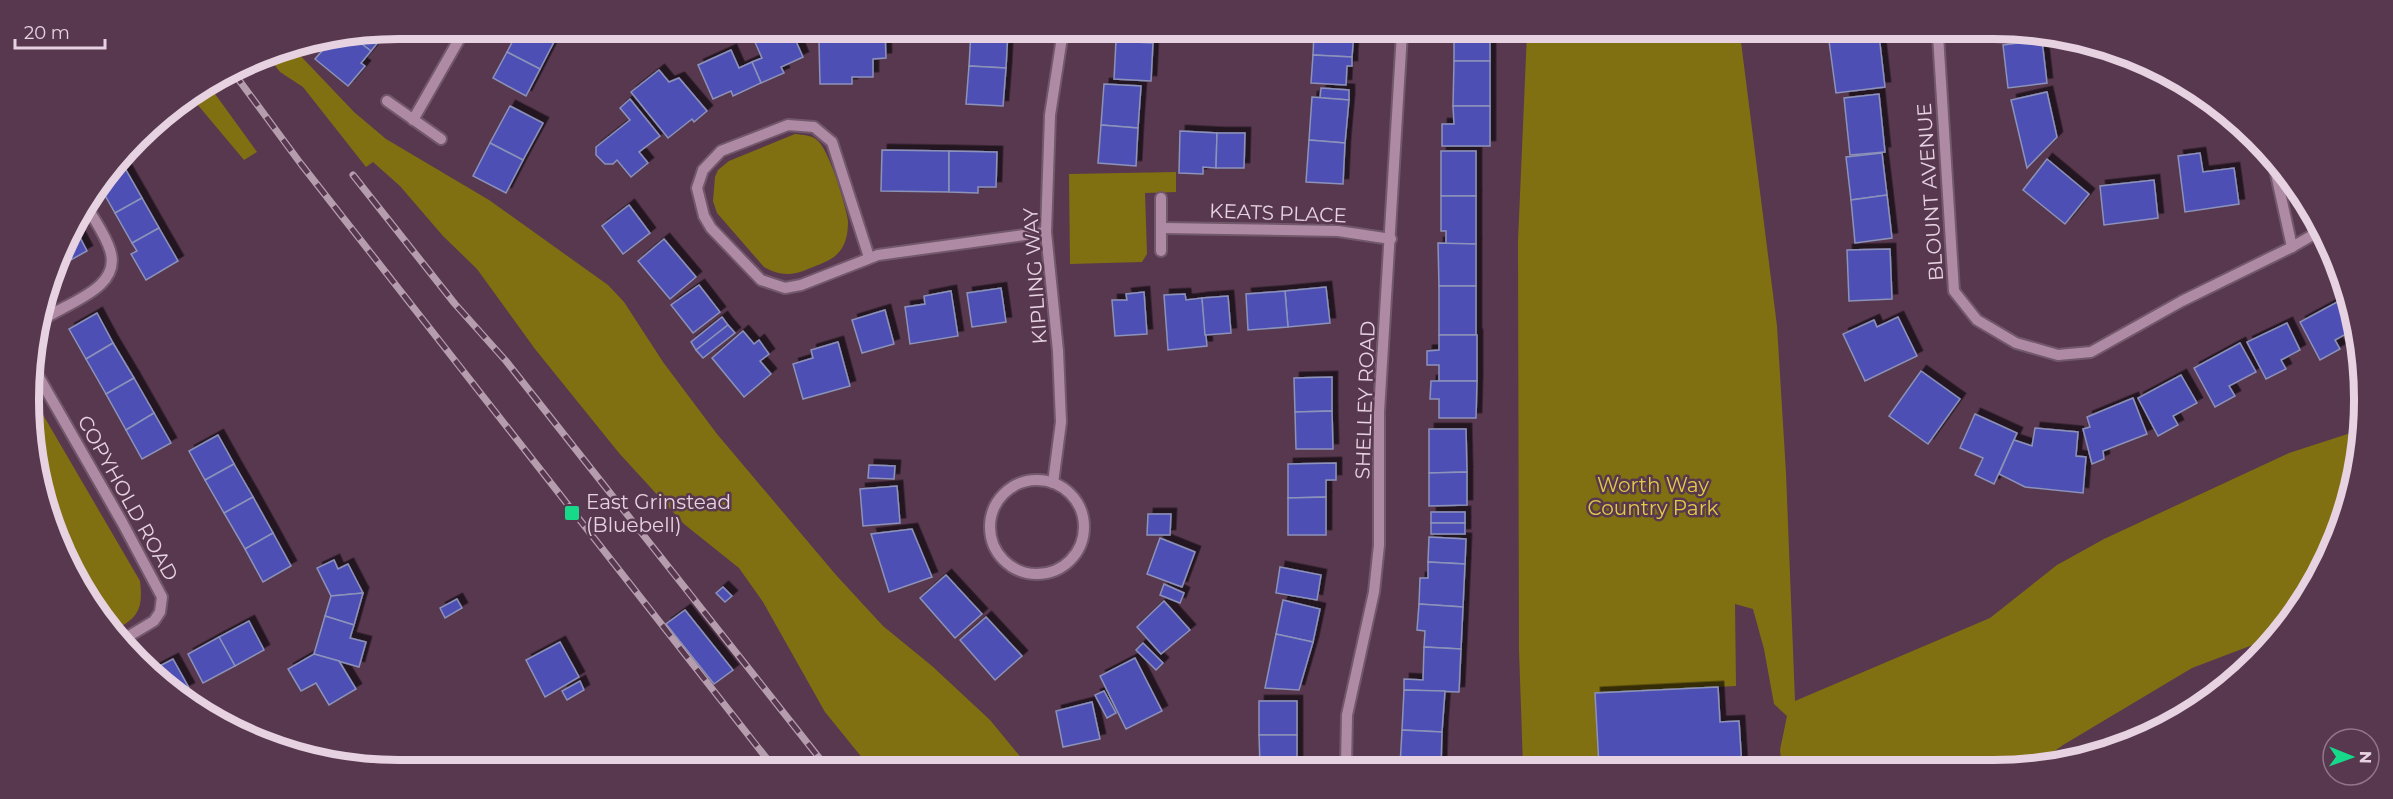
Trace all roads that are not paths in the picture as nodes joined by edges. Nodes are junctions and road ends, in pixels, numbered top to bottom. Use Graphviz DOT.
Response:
graph roads {
  1 [pos="459,39"];
  2 [pos="1062,39"];
  3 [pos="1402,39"];
  4 [pos="1938,39"];
  5 [pos="387,100"];
  6 [pos="413,120"];
  7 [pos="441,139"];
  8 [pos="2276,176"];
  9 [pos="1161,198"];
  10 [pos="90,214"];
  11 [pos="1162,228"];
  12 [pos="1046,232"];
  13 [pos="2314,234"];
  14 [pos="1391,239"];
  15 [pos="2292,247"];
  16 [pos="1161,251"];
  17 [pos="869,257"];
  18 [pos="49,316"];
  19 [pos="40,376"];
  20 [pos="1053,483"];
  21 [pos="128,637"];
  22 [pos="1346,760"];
  1 -- 6 [label="street"];
  2 -- 12 [label="street, KIPLING WAY"];
  3 -- 14 [label="street, SHELLEY ROAD"];
  4 -- 15 [label="street, BLOUNT AVENUE"];
  5 -- 6 [label="street"];
  6 -- 7 [label="street"];
  8 -- 15 [label="street"];
  9 -- 11 [label="street"];
  10 -- 18 [label="street"];
  11 -- 14 [label="street, KEATS PLACE"];
  11 -- 16 [label="street"];
  12 -- 17 [label="street"];
  12 -- 20 [label="street, KIPLING WAY"];
  13 -- 15 [label="street, BLOUNT AVENUE"];
  14 -- 22 [label="street, SHELLEY ROAD"];
  17 -- 17 [label="street"];
  19 -- 21 [label="street, COPYHOLD ROAD"];
  20 -- 20 [label="street"];
}
